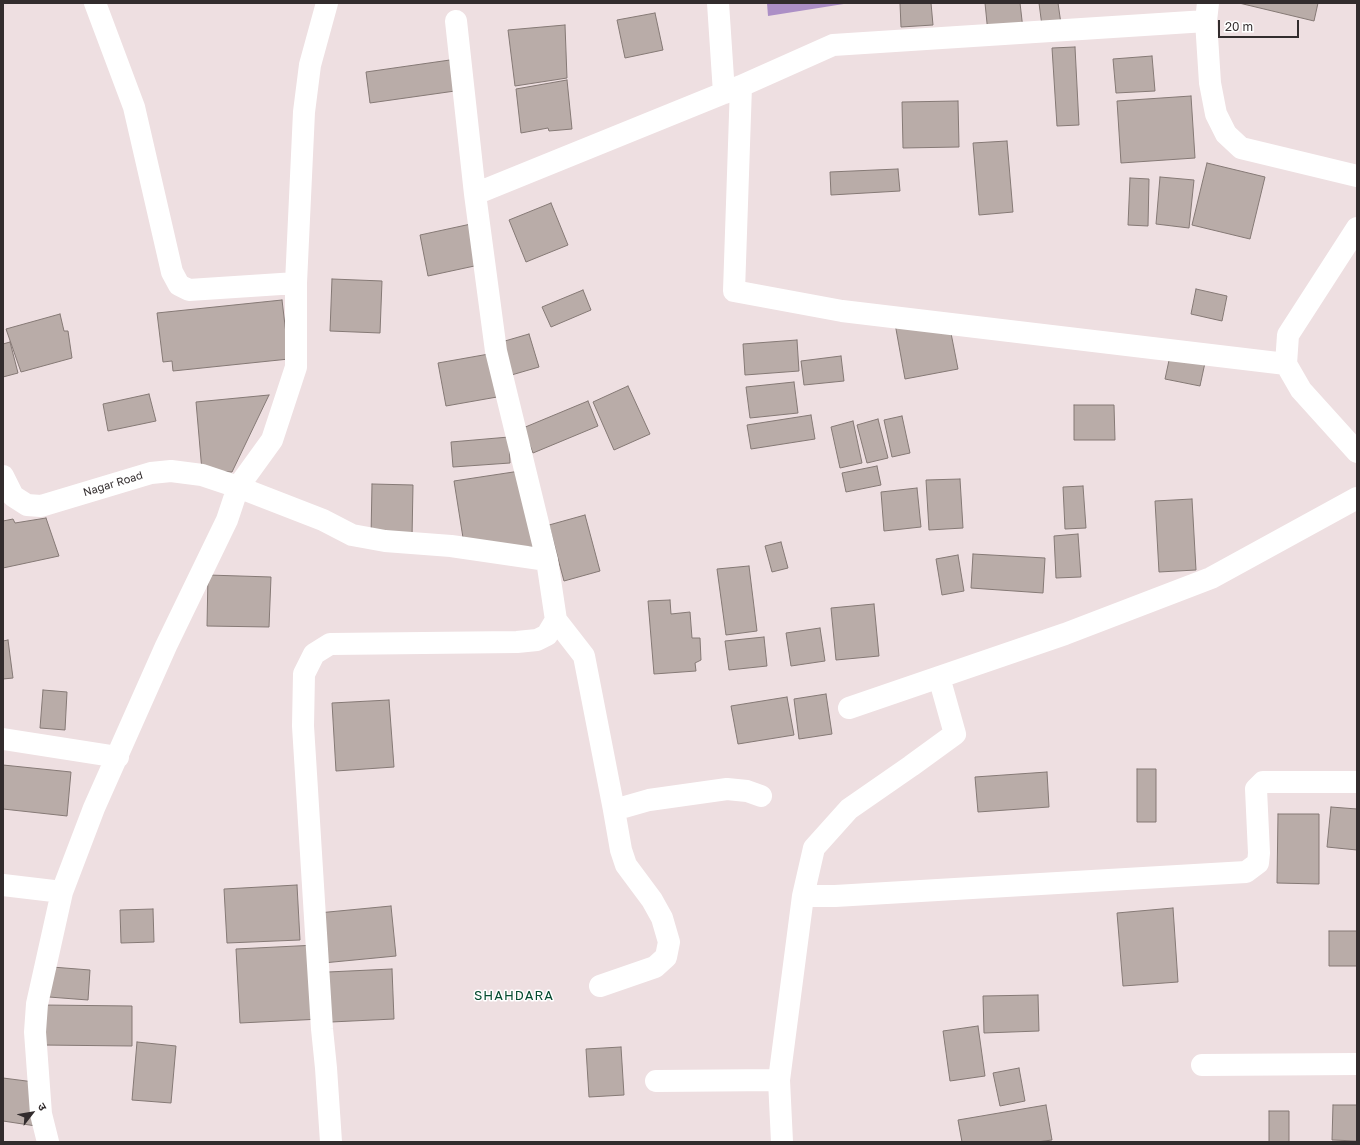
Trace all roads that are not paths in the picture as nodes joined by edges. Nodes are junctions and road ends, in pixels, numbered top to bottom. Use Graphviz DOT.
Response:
graph roads {
  1 [pos="95,3"];
  2 [pos="327,3"];
  3 [pos="718,3"];
  4 [pos="1207,12"];
  5 [pos="456,21"];
  6 [pos="733,89"];
  7 [pos="1357,176"];
  8 [pos="475,194"];
  9 [pos="1357,228"];
  10 [pos="296,283"];
  11 [pos="1286,364"];
  12 [pos="1357,452"];
  13 [pos="3,476"];
  14 [pos="238,487"];
  15 [pos="1357,498"];
  16 [pos="546,560"];
  17 [pos="556,620"];
  18 [pos="939,677"];
  19 [pos="849,708"];
  20 [pos="3,739"];
  21 [pos="118,757"];
  22 [pos="1357,782"];
  23 [pos="761,796"];
  24 [pos="614,810"];
  25 [pos="3,885"];
  26 [pos="62,892"];
  27 [pos="803,896"];
  28 [pos="600,986"];
  29 [pos="1357,1064"];
  30 [pos="1202,1065"];
  31 [pos="779,1080"];
  32 [pos="656,1082"];
  33 [pos="48,1142"];
  34 [pos="331,1142"];
  35 [pos="782,1142"];
  1 -- 10 [label="street"];
  2 -- 10 [label="street"];
  3 -- 6 [label="street"];
  4 -- 6 [label="street"];
  4 -- 7 [label="street"];
  5 -- 8 [label="street"];
  6 -- 8 [label="street"];
  6 -- 11 [label="street"];
  8 -- 16 [label="street"];
  9 -- 11 [label="street"];
  10 -- 14 [label="street"];
  11 -- 12 [label="street"];
  13 -- 14 [label="street, Nagar Road"];
  14 -- 16 [label="street, Nagar Road"];
  14 -- 21 [label="street"];
  15 -- 18 [label="street"];
  16 -- 17 [label="street"];
  17 -- 24 [label="street"];
  17 -- 34 [label="street"];
  18 -- 19 [label="street"];
  18 -- 27 [label="street"];
  20 -- 21 [label="street"];
  21 -- 26 [label="street"];
  22 -- 27 [label="street"];
  23 -- 24 [label="street"];
  24 -- 28 [label="street"];
  25 -- 26 [label="street"];
  26 -- 33 [label="street"];
  27 -- 31 [label="street"];
  29 -- 30 [label="street"];
  31 -- 32 [label="street"];
  31 -- 35 [label="street"];
}
